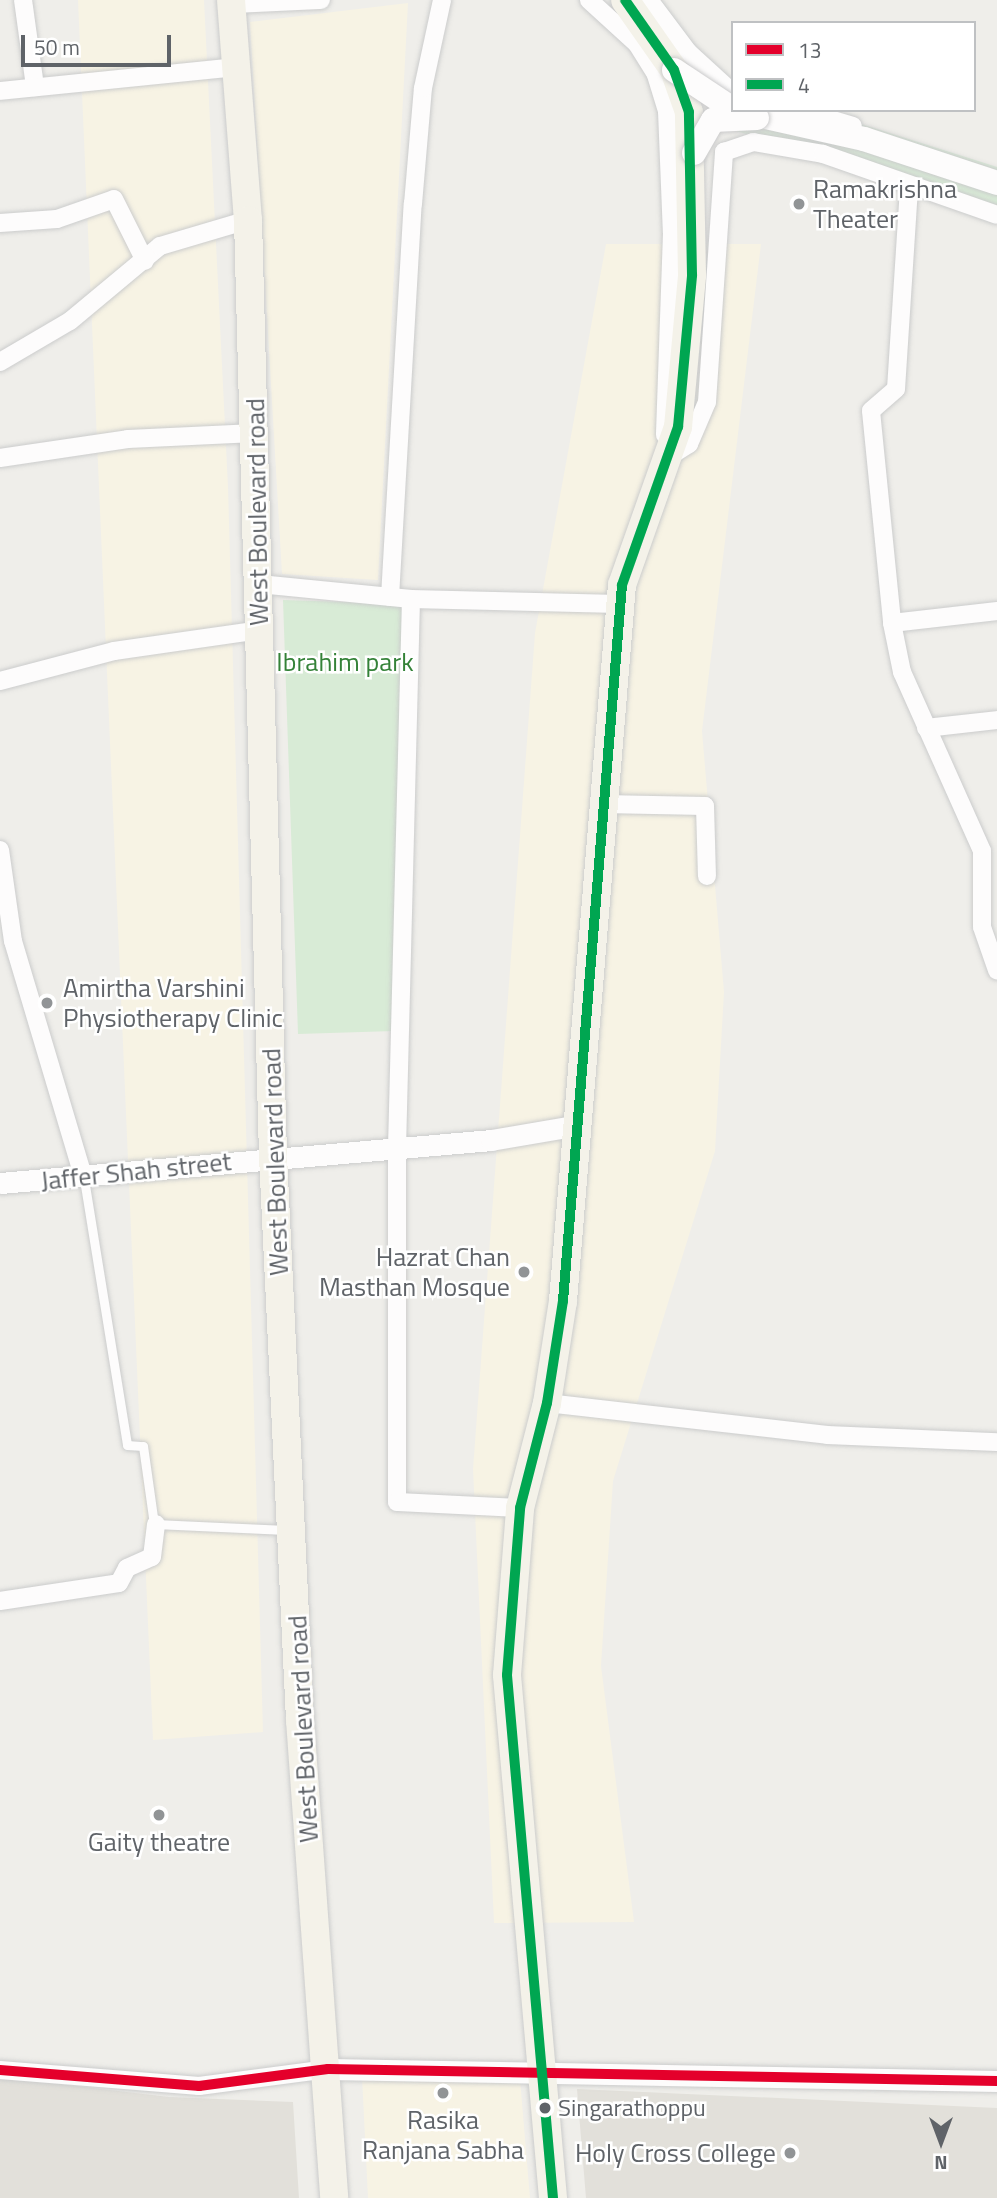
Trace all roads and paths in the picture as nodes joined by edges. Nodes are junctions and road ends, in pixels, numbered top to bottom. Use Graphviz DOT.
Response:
graph roads {
  1 [pos="23,0"];
  2 [pos="321,0"];
  3 [pos="442,0"];
  4 [pos="589,0"];
  5 [pos="625,0"];
  6 [pos="649,0"];
  7 [pos="231,2"];
  8 [pos="681,61"];
  9 [pos="238,67"];
  10 [pos="35,87"];
  11 [pos="0,91"];
  12 [pos="731,92"];
  13 [pos="731,103"];
  14 [pos="742,112"];
  15 [pos="806,112"];
  16 [pos="925,148"];
  17 [pos="724,152"];
  18 [pos="694,153"];
  19 [pos="997,183"];
  20 [pos="909,188"];
  21 [pos="997,215"];
  22 [pos="248,220"];
  23 [pos="0,223"];
  24 [pos="145,261"];
  25 [pos="0,362"];
  26 [pos="256,433"];
  27 [pos="0,458"];
  28 [pos="665,459"];
  29 [pos="259,584"];
  30 [pos="390,597"];
  31 [pos="411,599"];
  32 [pos="619,604"];
  33 [pos="997,611"];
  34 [pos="892,623"];
  35 [pos="259,630"];
  36 [pos="0,681"];
  37 [pos="997,720"];
  38 [pos="926,728"];
  39 [pos="602,804"];
  40 [pos="0,850"];
  41 [pos="990,851"];
  42 [pos="707,876"];
  43 [pos="997,970"];
  44 [pos="579,1125"];
  45 [pos="397,1147"];
  46 [pos="272,1156"];
  47 [pos="85,1179"];
  48 [pos="0,1183"];
  49 [pos="547,1403"];
  50 [pos="997,1447"];
  51 [pos="520,1508"];
  52 [pos="156,1524"];
  53 [pos="293,1529"];
  54 [pos="0,1601"];
  55 [pos="328,2069"];
  56 [pos="0,2070"];
  57 [pos="541,2073"];
  58 [pos="997,2081"];
  59 [pos="334,2198"];
  60 [pos="553,2198"];
  1 -- 10 [label="street"];
  2 -- 7 [label="street"];
  3 -- 30 [label="street"];
  4 -- 28 [label="street"];
  5 -- 8 [label="main road"];
  6 -- 8 [label="street"];
  7 -- 9 [label="main road, West Boulevard road"];
  8 -- 12 [label="street"];
  8 -- 13 [label="main road, bridge"];
  8 -- 17 [label="street"];
  8 -- 18 [label="main road"];
  9 -- 10 [label="street"];
  9 -- 22 [label="main road, West Boulevard road"];
  10 -- 11 [label="street"];
  14 -- 18 [label="main road, bridge"];
  14 -- 19 [label="main road"];
  15 -- 16 [label="street"];
  17 -- 20 [label="street"];
  17 -- 28 [label="street"];
  18 -- 28 [label="main road"];
  20 -- 21 [label="street"];
  20 -- 34 [label="street"];
  22 -- 24 [label="street"];
  22 -- 26 [label="main road, West Boulevard road"];
  23 -- 24 [label="street"];
  24 -- 25 [label="street"];
  26 -- 27 [label="street"];
  26 -- 29 [label="main road, West Boulevard road"];
  28 -- 32 [label="main road"];
  29 -- 30 [label="street"];
  29 -- 35 [label="main road, West Boulevard road"];
  30 -- 31 [label="street"];
  31 -- 32 [label="street"];
  31 -- 45 [label="street"];
  32 -- 39 [label="main road"];
  33 -- 34 [label="street"];
  34 -- 38 [label="street"];
  35 -- 36 [label="street"];
  35 -- 46 [label="main road, West Boulevard road"];
  37 -- 38 [label="street"];
  38 -- 41 [label="street"];
  39 -- 42 [label="street"];
  39 -- 44 [label="main road"];
  40 -- 47 [label="street"];
  41 -- 43 [label="street"];
  44 -- 45 [label="street, Jaffer Shah street"];
  44 -- 49 [label="main road"];
  45 -- 46 [label="street, Jaffer Shah street"];
  45 -- 51 [label="street"];
  46 -- 47 [label="street, Jaffer Shah street"];
  46 -- 53 [label="main road, West Boulevard road"];
  47 -- 48 [label="street, Jaffer Shah street"];
  47 -- 52 [label="lane"];
  49 -- 50 [label="street"];
  49 -- 51 [label="main road"];
  51 -- 57 [label="main road"];
  52 -- 53 [label="lane"];
  52 -- 54 [label="street"];
  53 -- 55 [label="main road, West Boulevard road"];
  55 -- 56 [label="street"];
  55 -- 57 [label="street"];
  55 -- 59 [label="main road, West Boulevard road"];
  57 -- 58 [label="street"];
  57 -- 60 [label="main road"];
}
